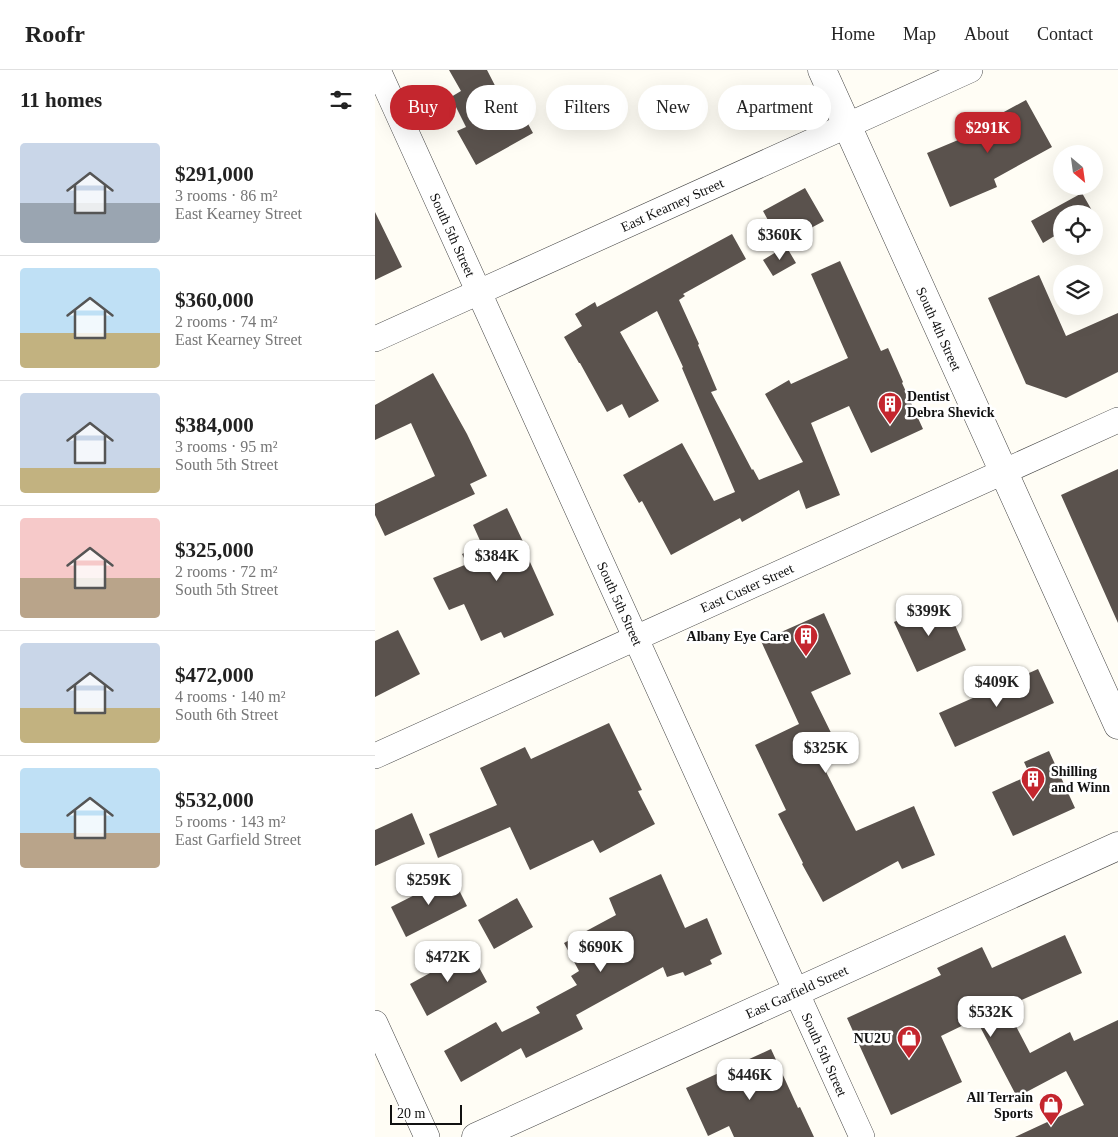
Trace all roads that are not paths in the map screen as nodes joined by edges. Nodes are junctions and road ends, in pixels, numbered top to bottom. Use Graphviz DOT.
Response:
graph roads {
  1 [pos="379,70"];
  2 [pos="822,70"];
  3 [pos="970,70"];
  4 [pos="847,126"];
  5 [pos="479,292"];
  6 [pos="375,339"];
  7 [pos="1118,420"];
  8 [pos="1004,472"];
  9 [pos="636,638"];
  10 [pos="1118,725"];
  11 [pos="375,756"];
  12 [pos="1118,846"];
  13 [pos="797,992"];
  14 [pos="375,1023"];
  15 [pos="427,1137"];
  16 [pos="476,1137"];
  17 [pos="862,1137"];
  1 -- 5 [label="street, South 5th Street"];
  2 -- 4 [label="street, South 4th Street"];
  3 -- 4 [label="street, East Kearney Street"];
  4 -- 5 [label="street, East Kearney Street"];
  4 -- 8 [label="street, South 4th Street"];
  5 -- 6 [label="street, East Kearney Street"];
  5 -- 9 [label="street, South 5th Street"];
  7 -- 8 [label="street, East Custer Street"];
  8 -- 9 [label="street, East Custer Street"];
  8 -- 10 [label="street, South 4th Street"];
  9 -- 11 [label="street, East Custer Street"];
  9 -- 13 [label="street, South 5th Street"];
  12 -- 13 [label="street, East Garfield Street"];
  13 -- 16 [label="street, East Garfield Street"];
  13 -- 17 [label="street, South 5th Street"];
  14 -- 15 [label="street"];
}
